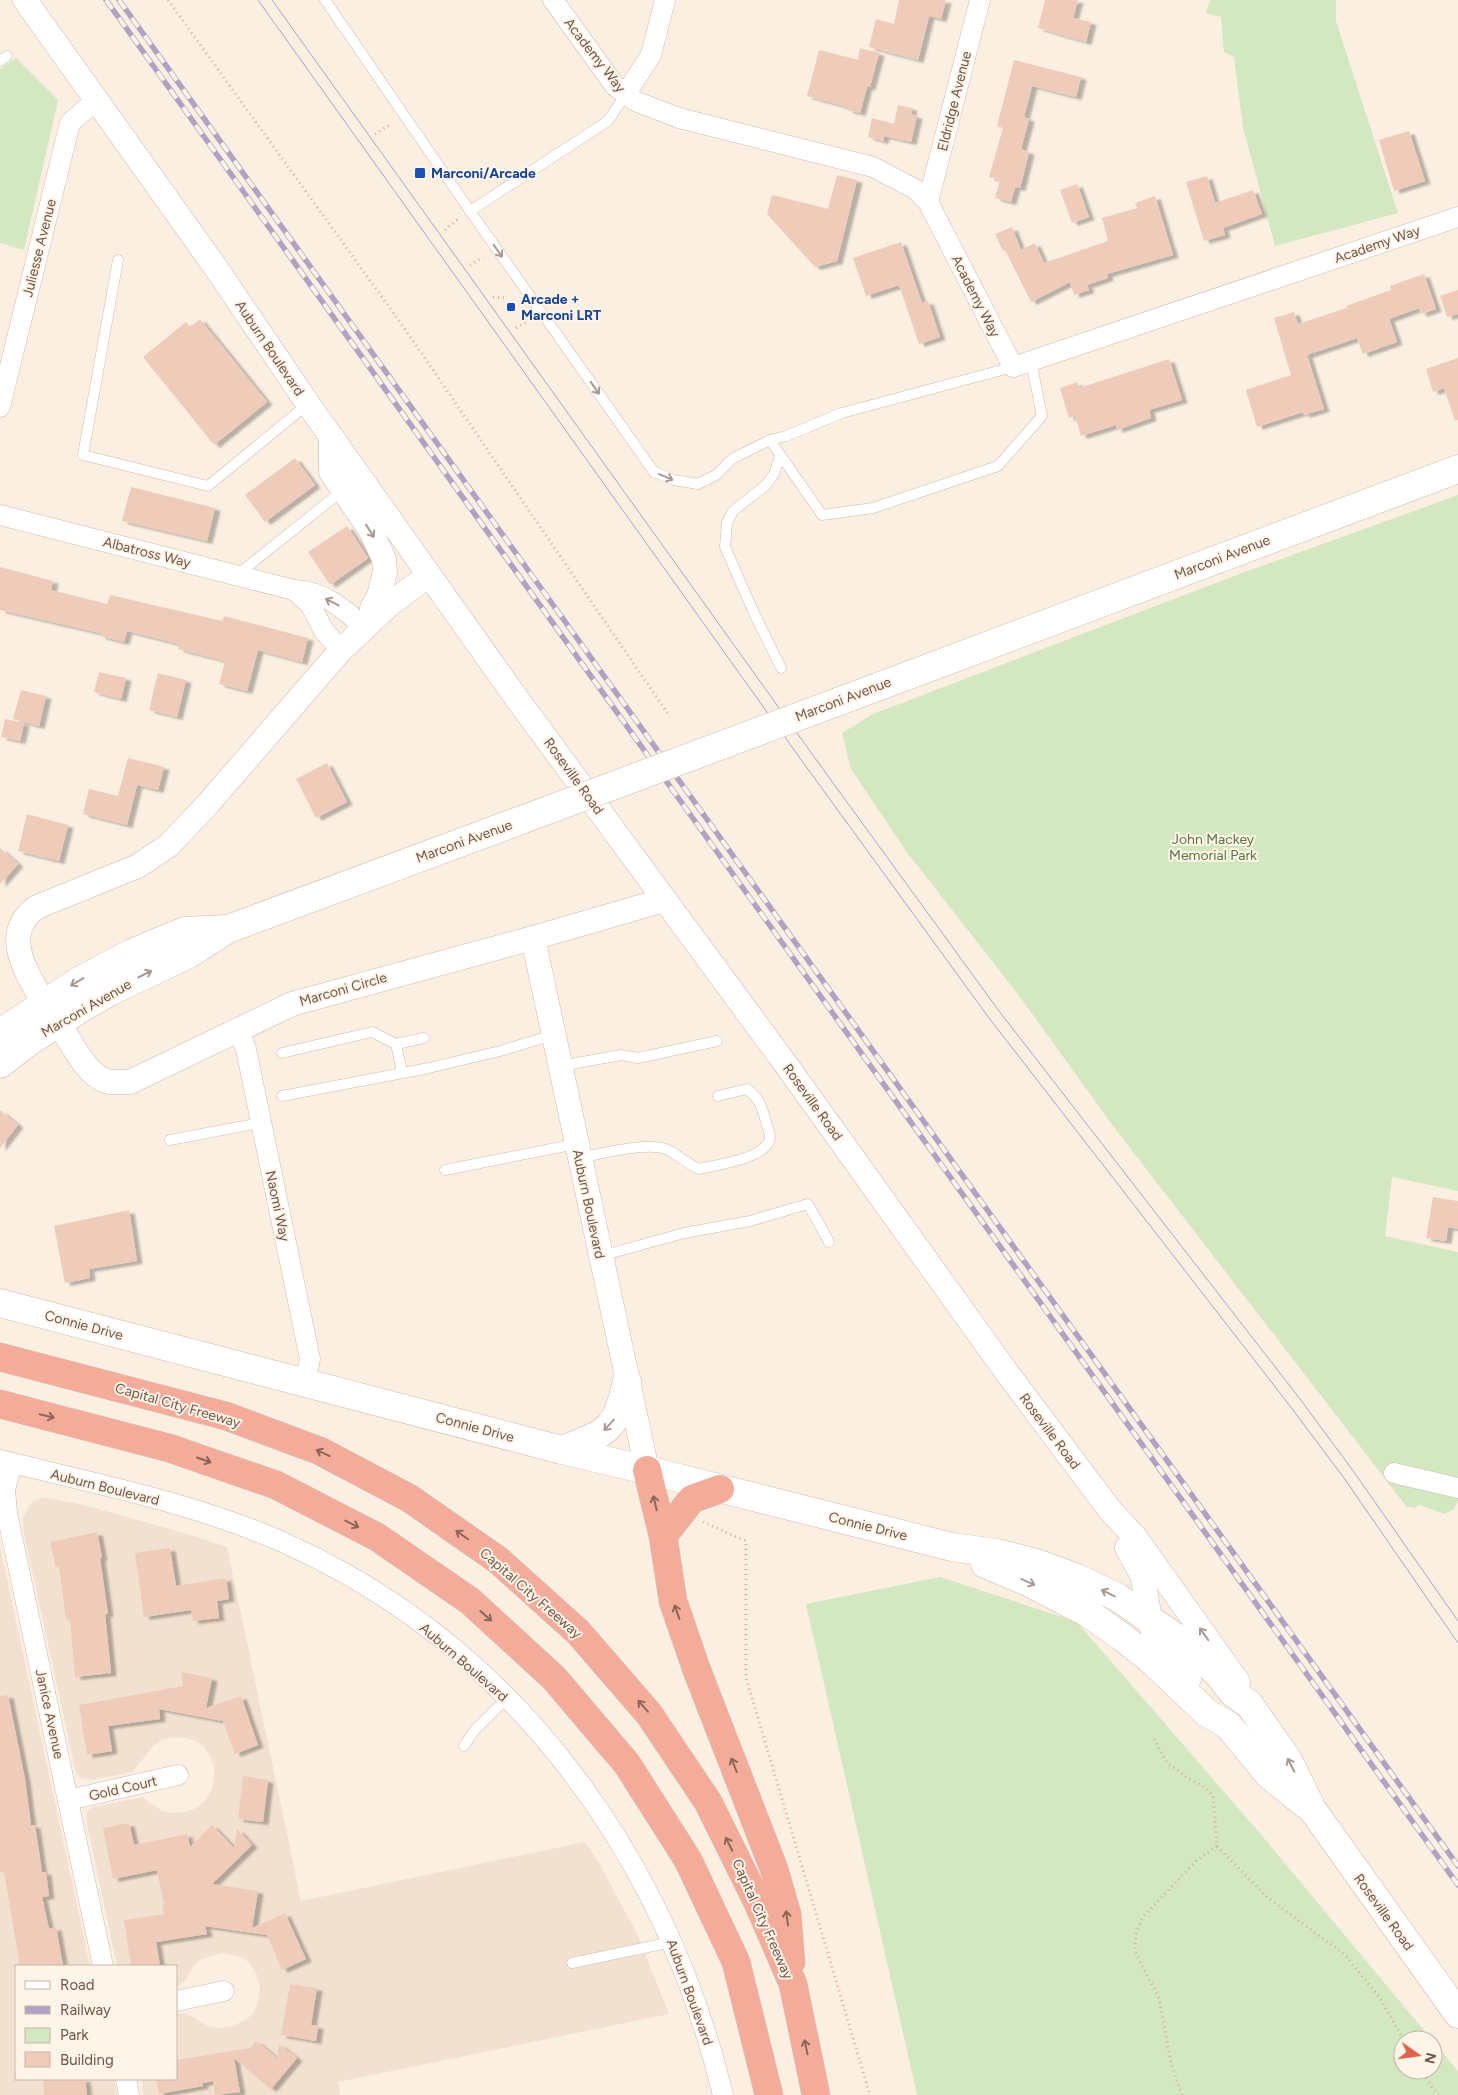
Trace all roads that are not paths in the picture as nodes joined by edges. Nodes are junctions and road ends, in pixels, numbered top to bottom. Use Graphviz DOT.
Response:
graph roads {
  1 [pos="26,0"];
  2 [pos="325,0"];
  3 [pos="552,0"];
  4 [pos="665,0"];
  5 [pos="980,0"];
  6 [pos="625,95"];
  7 [pos="96,100"];
  8 [pos="928,202"];
  9 [pos="467,213"];
  10 [pos="1458,217"];
  11 [pos="118,260"];
  12 [pos="1022,364"];
  13 [pos="308,404"];
  14 [pos="0,407"];
  15 [pos="331,437"];
  16 [pos="770,440"];
  17 [pos="780,456"];
  18 [pos="1458,469"];
  19 [pos="342,491"];
  20 [pos="0,515"];
  21 [pos="237,575"];
  22 [pos="429,575"];
  23 [pos="294,590"];
  24 [pos="367,624"];
  25 [pos="341,650"];
  26 [pos="782,668"];
  27 [pos="515,696"];
  28 [pos="664,900"];
  29 [pos="533,938"];
  30 [pos="52,1013"];
  31 [pos="238,1029"];
  32 [pos="0,1033"];
  33 [pos="553,1035"];
  34 [pos="424,1038"];
  35 [pos="717,1041"];
  36 [pos="396,1044"];
  37 [pos="282,1054"];
  38 [pos="0,1064"];
  39 [pos="560,1066"];
  40 [pos="402,1072"];
  41 [pos="282,1096"];
  42 [pos="718,1096"];
  43 [pos="260,1123"];
  44 [pos="170,1140"];
  45 [pos="578,1151"];
  46 [pos="446,1170"];
  47 [pos="830,1242"];
  48 [pos="600,1257"];
  49 [pos="0,1303"];
  50 [pos="0,1357"];
  51 [pos="627,1381"];
  52 [pos="305,1383"];
  53 [pos="0,1404"];
  54 [pos="562,1450"];
  55 [pos="6,1461"];
  56 [pos="647,1470"];
  57 [pos="1394,1473"];
  58 [pos="1458,1488"];
  59 [pos="720,1489"];
  60 [pos="1110,1510"];
  61 [pos="663,1536"];
  62 [pos="952,1547"];
  63 [pos="1149,1619"];
  64 [pos="507,1698"];
  65 [pos="1249,1704"];
  66 [pos="1228,1725"];
  67 [pos="464,1746"];
  68 [pos="178,1775"];
  69 [pos="68,1800"];
  70 [pos="1312,1809"];
  71 [pos="672,1942"];
  72 [pos="572,1963"];
  73 [pos="103,1965"];
  74 [pos="793,1984"];
  75 [pos="224,1991"];
  76 [pos="178,2001"];
  77 [pos="1458,2014"];
  78 [pos="126,2080"];
  79 [pos="129,2095"];
  80 [pos="723,2095"];
  81 [pos="769,2095"];
  82 [pos="816,2095"];
  1 -- 7 [label="street, Auburn Boulevard"];
  2 -- 9 [label="lane"];
  3 -- 6 [label="street, Academy Way"];
  4 -- 6 [label="street"];
  5 -- 8 [label="street, Eldridge Avenue"];
  6 -- 8 [label="street, Academy Way"];
  6 -- 9 [label="lane"];
  7 -- 13 [label="street, Auburn Boulevard"];
  7 -- 14 [label="street, Juliesse Avenue"];
  8 -- 12 [label="street, Academy Way"];
  9 -- 16 [label="lane, one-way"];
  10 -- 12 [label="street, Academy Way"];
  11 -- 13 [label="lane"];
  12 -- 16 [label="lane"];
  12 -- 17 [label="lane"];
  13 -- 15 [label="street, Auburn Boulevard"];
  15 -- 19 [label="street"];
  15 -- 22 [label="street, Auburn Boulevard"];
  16 -- 17 [label="lane"];
  17 -- 26 [label="lane"];
  18 -- 30 [label="main road, Marconi Avenue, bridge"];
  19 -- 21 [label="lane"];
  19 -- 24 [label="street, one-way"];
  20 -- 21 [label="street, Albatross Way"];
  21 -- 23 [label="street, Albatross Way"];
  22 -- 24 [label="street, Marconi Avenue"];
  22 -- 27 [label="street, Auburn Boulevard"];
  24 -- 23 [label="street, Albatross Way, one-way"];
  23 -- 25 [label="street, Albatross Way"];
  24 -- 25 [label="street, Marconi Avenue"];
  25 -- 30 [label="street, Marconi Avenue"];
  27 -- 28 [label="street, Roseville Road"];
  28 -- 29 [label="street, Marconi Circle"];
  28 -- 60 [label="street, Roseville Road"];
  29 -- 31 [label="street, Marconi Circle"];
  29 -- 33 [label="street, Auburn Boulevard"];
  30 -- 31 [label="street, Marconi Circle"];
  30 -- 32 [label="main road, Marconi Avenue"];
  30 -- 38 [label="main road, Marconi Avenue"];
  31 -- 43 [label="street, Naomi Way"];
  33 -- 39 [label="street, Auburn Boulevard"];
  33 -- 40 [label="lane"];
  34 -- 36 [label="lane"];
  35 -- 39 [label="lane"];
  36 -- 37 [label="lane"];
  36 -- 40 [label="lane"];
  39 -- 45 [label="street, Auburn Boulevard"];
  40 -- 41 [label="lane"];
  42 -- 45 [label="lane"];
  43 -- 44 [label="lane"];
  43 -- 52 [label="street, Naomi Way"];
  45 -- 46 [label="lane"];
  45 -- 48 [label="street, Auburn Boulevard"];
  47 -- 48 [label="lane"];
  48 -- 51 [label="street, Auburn Boulevard"];
  49 -- 52 [label="main road, Connie Drive"];
  74 -- 50 [label="highway, Capital City Freeway, one-way"];
  51 -- 54 [label="main road, one-way"];
  51 -- 56 [label="street, Auburn Boulevard"];
  52 -- 54 [label="main road, Connie Drive"];
  53 -- 81 [label="highway, one-way"];
  54 -- 56 [label="main road, Connie Drive"];
  55 -- 64 [label="street, Auburn Boulevard"];
  55 -- 69 [label="street, Janice Avenue"];
  56 -- 59 [label="main road, Connie Drive"];
  61 -- 56 [label="highway, one-way"];
  57 -- 58 [label="street"];
  59 -- 61 [label="highway"];
  59 -- 62 [label="main road, Connie Drive"];
  60 -- 63 [label="street, Roseville Road"];
  65 -- 60 [label="street, Roseville Road, one-way"];
  74 -- 61 [label="highway, one-way"];
  63 -- 62 [label="main road, Connie Drive, one-way"];
  62 -- 66 [label="main road, Connie Drive, one-way"];
  63 -- 65 [label="main road, Connie Drive"];
  63 -- 66 [label="street, Roseville Road"];
  64 -- 67 [label="lane"];
  64 -- 71 [label="street, Auburn Boulevard"];
  70 -- 65 [label="main road, Roseville Road, one-way"];
  66 -- 70 [label="main road, Roseville Road"];
  68 -- 69 [label="street, Gold Court"];
  69 -- 73 [label="street, Janice Avenue"];
  70 -- 77 [label="main road, Roseville Road"];
  71 -- 72 [label="lane"];
  71 -- 80 [label="street, Auburn Boulevard"];
  82 -- 74 [label="highway, Capital City Freeway, one-way"];
  75 -- 76 [label="street"];
  78 -- 79 [label="street"];
}
